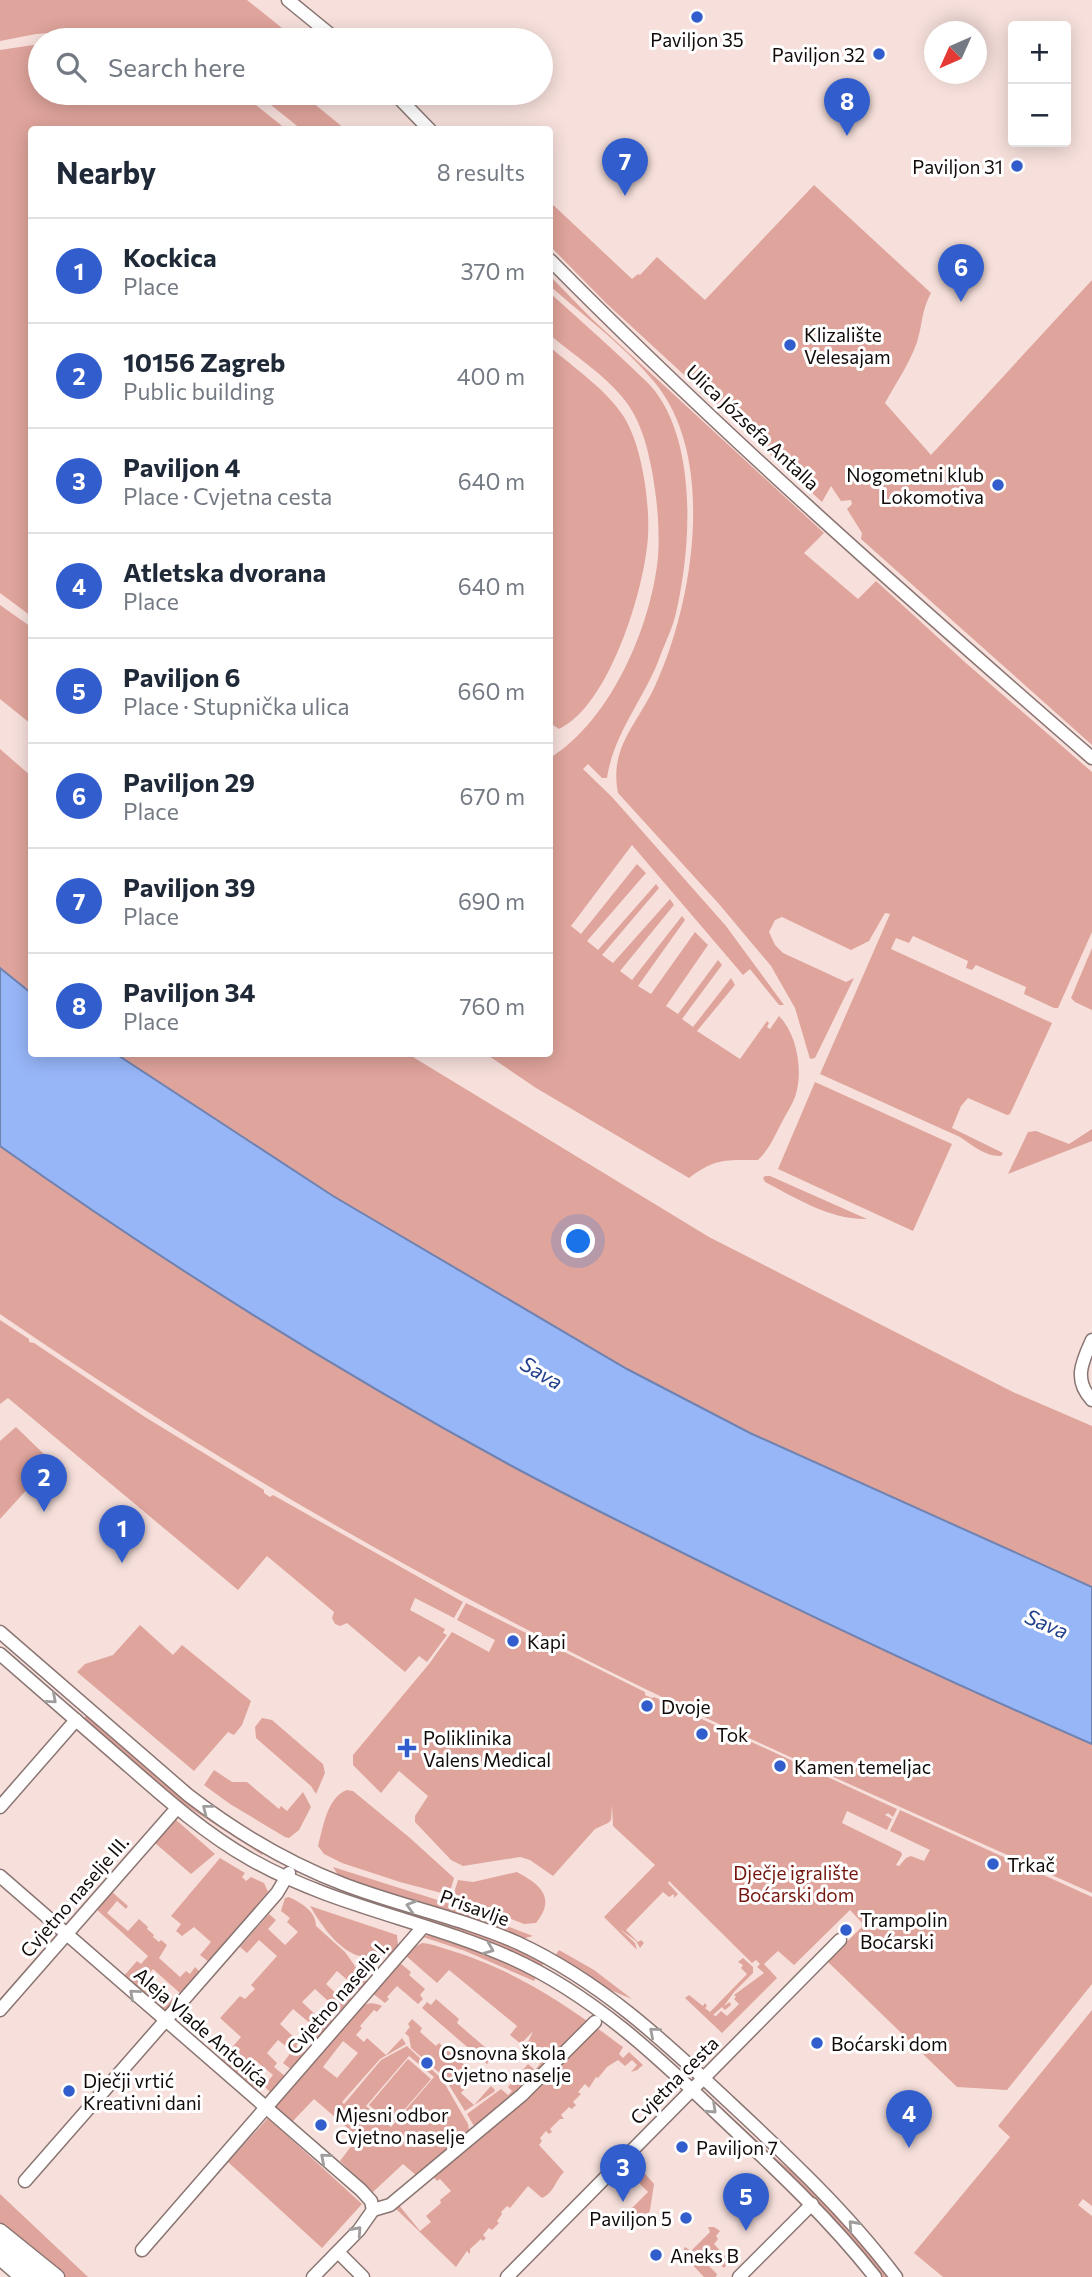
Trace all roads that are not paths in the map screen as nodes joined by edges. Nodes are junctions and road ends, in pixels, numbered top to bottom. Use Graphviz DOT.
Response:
graph roads {
  1 [pos="288,0"];
  2 [pos="322,28"];
  3 [pos="406,105"];
  4 [pos="426,126"];
  5 [pos="553,263"];
  6 [pos="1092,758"];
  7 [pos="1092,1340"];
  8 [pos="1092,1400"];
  9 [pos="0,1632"];
  10 [pos="0,1654"];
  11 [pos="76,1720"];
  12 [pos="0,1807"];
  13 [pos="177,1808"];
  14 [pos="294,1863"];
  15 [pos="0,1876"];
  16 [pos="286,1878"];
  17 [pos="423,1927"];
  18 [pos="66,1934"];
  19 [pos="840,1940"];
  20 [pos="0,2010"];
  21 [pos="166,2021"];
  22 [pos="595,2022"];
  23 [pos="704,2078"];
  24 [pos="692,2090"];
  25 [pos="266,2108"];
  26 [pos="25,2181"];
  27 [pos="812,2204"];
  28 [pos="373,2210"];
  29 [pos="0,2231"];
  30 [pos="0,2242"];
  31 [pos="142,2250"];
  32 [pos="338,2252"];
  33 [pos="0,2258"];
  34 [pos="22,2277"];
  35 [pos="39,2277"];
  36 [pos="57,2277"];
  37 [pos="313,2277"];
  38 [pos="363,2277"];
  39 [pos="507,2277"];
  40 [pos="739,2277"];
  41 [pos="875,2277"];
  42 [pos="896,2277"];
  1 -- 2 [label="street"];
  3 -- 4 [label="street"];
  5 -- 6 [label="street, Ulica Józsefa Antalla"];
  7 -- 8 [label="street"];
  14 -- 9 [label="street, Prisavlje, one-way"];
  10 -- 11 [label="street, Prisavlje, one-way"];
  11 -- 12 [label="street"];
  11 -- 13 [label="street, Prisavlje"];
  13 -- 16 [label="street, Prisavlje"];
  13 -- 18 [label="street, Cvjetno naselje III."];
  14 -- 16 [label="street"];
  23 -- 14 [label="street, Prisavlje, one-way"];
  15 -- 18 [label="street, Aleja Vlade Antolića"];
  16 -- 17 [label="street, Prisavlje"];
  16 -- 21 [label="street"];
  17 -- 24 [label="street, Prisavlje, one-way"];
  17 -- 25 [label="street, Cvjetno naselje I."];
  18 -- 20 [label="street, Cvjetno naselje III."];
  21 -- 18 [label="street, Aleja Vlade Antolića, one-way"];
  19 -- 23 [label="street, Cvjetna cesta"];
  21 -- 25 [label="street, Aleja Vlade Antolića"];
  21 -- 26 [label="street"];
  22 -- 28 [label="street"];
  23 -- 24 [label="street, Cvjetna cesta"];
  42 -- 23 [label="street, Prisavlje, one-way"];
  24 -- 27 [label="street, Prisavlje, one-way"];
  24 -- 39 [label="street, Cvjetna cesta"];
  28 -- 25 [label="street, Aleja Vlade Antolića, one-way"];
  25 -- 31 [label="street, Cvjetno naselje I."];
  27 -- 40 [label="street"];
  27 -- 41 [label="street, Prisavlje"];
  32 -- 28 [label="street, one-way"];
  29 -- 36 [label="main road"];
  30 -- 35 [label="main road"];
  32 -- 37 [label="street"];
  32 -- 38 [label="street"];
  33 -- 34 [label="main road"];
}
